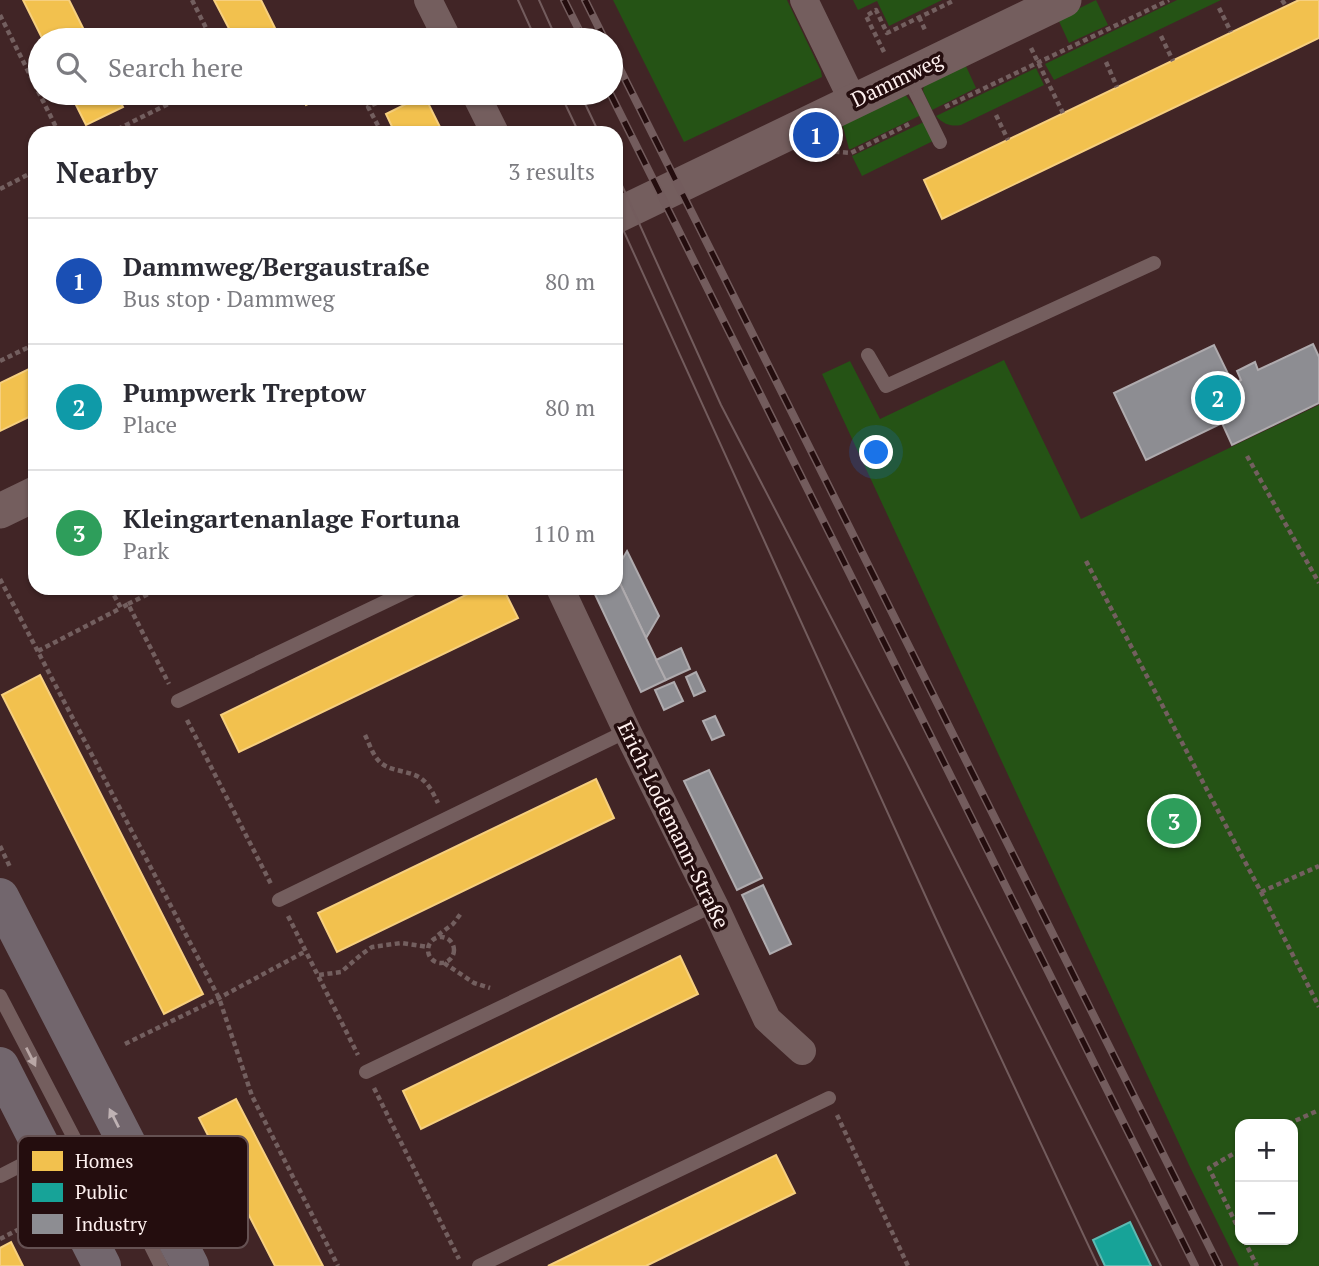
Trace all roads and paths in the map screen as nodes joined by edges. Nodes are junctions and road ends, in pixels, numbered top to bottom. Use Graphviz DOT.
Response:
graph roads {
  1 [pos="192,0"];
  2 [pos="428,0"];
  3 [pos="804,0"];
  4 [pos="955,0"];
  5 [pos="1064,0"];
  6 [pos="1169,0"];
  7 [pos="1282,0"];
  8 [pos="1286,6"];
  9 [pos="1219,8"];
  10 [pos="0,15"];
  11 [pos="919,17"];
  12 [pos="206,28"];
  13 [pos="442,28"];
  14 [pos="924,28"];
  15 [pos="1231,33"];
  16 [pos="1161,36"];
  17 [pos="1030,44"];
  18 [pos="1173,61"];
  19 [pos="1038,62"];
  20 [pos="1106,62"];
  21 [pos="895,64"];
  22 [pos="28,71"];
  23 [pos="1118,88"];
  24 [pos="853,101"];
  25 [pos="45,105"];
  26 [pos="166,105"];
  27 [pos="372,105"];
  28 [pos="481,105"];
  29 [pos="1063,113"];
  30 [pos="996,115"];
  31 [pos="927,116"];
  32 [pos="56,126"];
  33 [pos="124,126"];
  34 [pos="378,126"];
  35 [pos="492,126"];
  36 [pos="1008,140"];
  37 [pos="940,142"];
  38 [pos="832,151"];
  39 [pos="28,174"];
  40 [pos="0,188"];
  41 [pos="623,213"];
  42 [pos="1154,263"];
  43 [pos="28,347"];
  44 [pos="868,355"];
  45 [pos="0,361"];
  46 [pos="1247,456"];
  47 [pos="28,497"];
  48 [pos="0,511"];
  49 [pos="1086,561"];
  50 [pos="0,579"];
  51 [pos="1319,583"];
  52 [pos="114,595"];
  53 [pos="146,595"];
  54 [pos="399,595"];
  55 [pos="563,595"];
  56 [pos="128,604"];
  57 [pos="121,608"];
  58 [pos="38,651"];
  59 [pos="177,701"];
  60 [pos="627,731"];
  61 [pos="365,735"];
  62 [pos="446,819"];
  63 [pos="1319,866"];
  64 [pos="1261,892"];
  65 [pos="0,897"];
  66 [pos="279,900"];
  67 [pos="714,905"];
  68 [pos="463,912"];
  69 [pos="434,938"];
  70 [pos="428,947"];
  71 [pos="306,951"];
  72 [pos="444,963"];
  73 [pos="319,975"];
  74 [pos="0,996"];
  75 [pos="219,998"];
  76 [pos="510,1003"];
  77 [pos="1319,1007"];
  78 [pos="125,1044"];
  79 [pos="802,1051"];
  80 [pos="0,1066"];
  81 [pos="366,1072"];
  82 [pos="829,1098"];
  83 [pos="1319,1110"];
  84 [pos="1298,1119"];
  85 [pos="36,1136"];
  86 [pos="73,1136"];
  87 [pos="123,1136"];
  88 [pos="1235,1153"];
  89 [pos="18,1167"];
  90 [pos="0,1176"];
  91 [pos="1235,1222"];
  92 [pos="18,1230"];
  93 [pos="0,1239"];
  94 [pos="1246,1245"];
  95 [pos="93,1248"];
  96 [pos="152,1248"];
  97 [pos="181,1248"];
  98 [pos="102,1266"];
  99 [pos="161,1266"];
  100 [pos="190,1266"];
  101 [pos="338,1266"];
  102 [pos="479,1266"];
  103 [pos="908,1266"];
  104 [pos="1257,1266"];
  1 -- 12 [label="path"];
  2 -- 13 [label="street"];
  3 -- 24 [label="street"];
  4 -- 11 [label="path"];
  5 -- 21 [label="street, Dammweg"];
  6 -- 19 [label="path"];
  7 -- 8 [label="path"];
  9 -- 15 [label="path"];
  10 -- 22 [label="path"];
  11 -- 14 [label="path"];
  11 -- 21 [label="path"];
  16 -- 18 [label="path"];
  17 -- 19 [label="path"];
  19 -- 29 [label="path"];
  19 -- 31 [label="path"];
  20 -- 23 [label="path"];
  21 -- 24 [label="street, Dammweg"];
  21 -- 31 [label="lane"];
  24 -- 41 [label="street, Dammweg"];
  25 -- 32 [label="path"];
  26 -- 33 [label="path"];
  27 -- 34 [label="path"];
  28 -- 35 [label="street"];
  30 -- 36 [label="path"];
  31 -- 37 [label="lane"];
  31 -- 38 [label="path"];
  39 -- 40 [label="path"];
  42 -- 44 [label="lane"];
  43 -- 45 [label="path"];
  46 -- 51 [label="path"];
  47 -- 48 [label="street"];
  49 -- 64 [label="path"];
  50 -- 58 [label="path"];
  52 -- 57 [label="path"];
  53 -- 56 [label="path"];
  54 -- 59 [label="lane"];
  55 -- 60 [label="street, Erich-Lodemann-Straße"];
  56 -- 57 [label="path"];
  56 -- 59 [label="path"];
  57 -- 58 [label="path"];
  58 -- 75 [label="path"];
  59 -- 66 [label="path"];
  60 -- 62 [label="lane"];
  60 -- 67 [label="street, Erich-Lodemann-Straße"];
  61 -- 62 [label="path"];
  62 -- 66 [label="lane"];
  63 -- 64 [label="path"];
  64 -- 77 [label="path"];
  87 -- 65 [label="main road, one-way"];
  67 -- 76 [label="lane"];
  67 -- 79 [label="street, Erich-Lodemann-Straße"];
  68 -- 69 [label="path"];
  69 -- 70 [label="path"];
  69 -- 72 [label="path"];
  70 -- 72 [label="path"];
  70 -- 73 [label="path"];
  71 -- 75 [label="path"];
  72 -- 76 [label="path"];
  74 -- 86 [label="lane, one-way"];
  75 -- 78 [label="path"];
  75 -- 101 [label="path"];
  76 -- 81 [label="lane"];
  80 -- 85 [label="main road"];
  82 -- 102 [label="lane"];
  82 -- 103 [label="path"];
  83 -- 84 [label="path"];
  88 -- 91 [label="path"];
  89 -- 90 [label="lane"];
  92 -- 93 [label="path"];
  94 -- 104 [label="path"];
  95 -- 98 [label="main road"];
  96 -- 99 [label="lane"];
  97 -- 100 [label="main road"];
}
